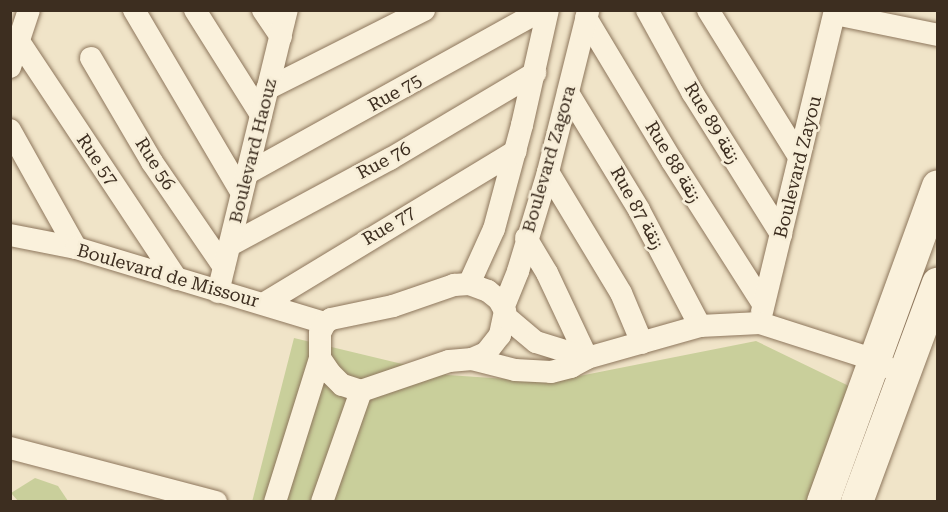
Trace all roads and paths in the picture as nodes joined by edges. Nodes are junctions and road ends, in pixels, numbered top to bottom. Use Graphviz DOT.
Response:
graph roads {
  1 [pos="29,10"];
  2 [pos="134,10"];
  3 [pos="195,10"];
  4 [pos="263,10"];
  5 [pos="424,10"];
  6 [pos="542,10"];
  7 [pos="548,10"];
  8 [pos="647,10"];
  9 [pos="708,10"];
  10 [pos="835,12"];
  11 [pos="587,14"];
  12 [pos="289,20"];
  13 [pos="938,35"];
  14 [pos="14,43"];
  15 [pos="91,58"];
  16 [pos="10,68"];
  17 [pos="535,73"];
  18 [pos="267,89"];
  19 [pos="568,93"];
  20 [pos="261,115"];
  21 [pos="10,130"];
  22 [pos="516,150"];
  23 [pos="799,157"];
  24 [pos="548,172"];
  25 [pos="245,183"];
  26 [pos="938,186"];
  27 [pos="781,234"];
  28 [pos="10,235"];
  29 [pos="526,238"];
  30 [pos="230,245"];
  31 [pos="76,248"];
  32 [pos="224,267"];
  33 [pos="177,279"];
  34 [pos="938,283"];
  35 [pos="469,284"];
  36 [pos="218,292"];
  37 [pos="264,303"];
  38 [pos="505,312"];
  39 [pos="762,313"];
  40 [pos="325,323"];
  41 [pos="700,326"];
  42 [pos="642,343"];
  43 [pos="320,358"];
  44 [pos="587,358"];
  45 [pos="472,359"];
  46 [pos="875,360"];
  47 [pos="902,377"];
  48 [pos="361,391"];
  49 [pos="10,448"];
  50 [pos="216,501"];
  51 [pos="274,501"];
  52 [pos="322,501"];
  53 [pos="823,501"];
  54 [pos="857,501"];
  1 -- 14 [label="street"];
  2 -- 25 [label="street"];
  3 -- 20 [label="street"];
  4 -- 12 [label="street"];
  5 -- 18 [label="street"];
  6 -- 25 [label="street, Rue 75"];
  7 -- 17 [label="street, Boulevard Zagora"];
  8 -- 27 [label="street, Rue 89 زنقة"];
  9 -- 23 [label="street"];
  10 -- 13 [label="street"];
  10 -- 23 [label="street, Boulevard Zayou"];
  11 -- 19 [label="street, Boulevard Zagora"];
  11 -- 39 [label="street, Rue 88 زنقة"];
  12 -- 18 [label="street, Boulevard Haouz"];
  14 -- 16 [label="street"];
  14 -- 33 [label="street, Rue 57"];
  15 -- 32 [label="street, Rue 56"];
  17 -- 22 [label="street, Boulevard Zagora"];
  17 -- 30 [label="street, Rue 76"];
  18 -- 20 [label="street, Boulevard Haouz"];
  19 -- 24 [label="street, Boulevard Zagora"];
  19 -- 41 [label="street, Rue 87 زنقة"];
  20 -- 25 [label="street, Boulevard Haouz"];
  21 -- 31 [label="street"];
  22 -- 35 [label="street, Boulevard Zagora"];
  22 -- 37 [label="street, Rue 77"];
  23 -- 27 [label="street, Boulevard Zayou"];
  24 -- 29 [label="street, Boulevard Zagora"];
  24 -- 42 [label="street"];
  25 -- 30 [label="street, Boulevard Haouz"];
  26 -- 46 [label="main road"];
  27 -- 39 [label="street, Boulevard Zayou"];
  28 -- 31 [label="street, Boulevard de Missour"];
  29 -- 38 [label="street, Boulevard Zagora"];
  29 -- 44 [label="street"];
  30 -- 32 [label="street, Boulevard Haouz"];
  31 -- 33 [label="street, Boulevard de Missour"];
  32 -- 36 [label="street, Boulevard Haouz"];
  33 -- 36 [label="street, Boulevard de Missour"];
  34 -- 47 [label="main road"];
  35 -- 38 [label="street"];
  35 -- 40 [label="street"];
  36 -- 37 [label="street, Boulevard de Missour"];
  37 -- 40 [label="street, Boulevard de Missour"];
  38 -- 44 [label="street"];
  38 -- 45 [label="street"];
  39 -- 41 [label="street"];
  39 -- 46 [label="street"];
  40 -- 43 [label="street"];
  41 -- 42 [label="street"];
  42 -- 44 [label="street"];
  43 -- 48 [label="street"];
  43 -- 51 [label="street"];
  44 -- 45 [label="street"];
  45 -- 48 [label="street"];
  46 -- 47 [label="street"];
  46 -- 53 [label="main road"];
  47 -- 54 [label="main road"];
  48 -- 52 [label="street"];
  49 -- 50 [label="street"];
}
